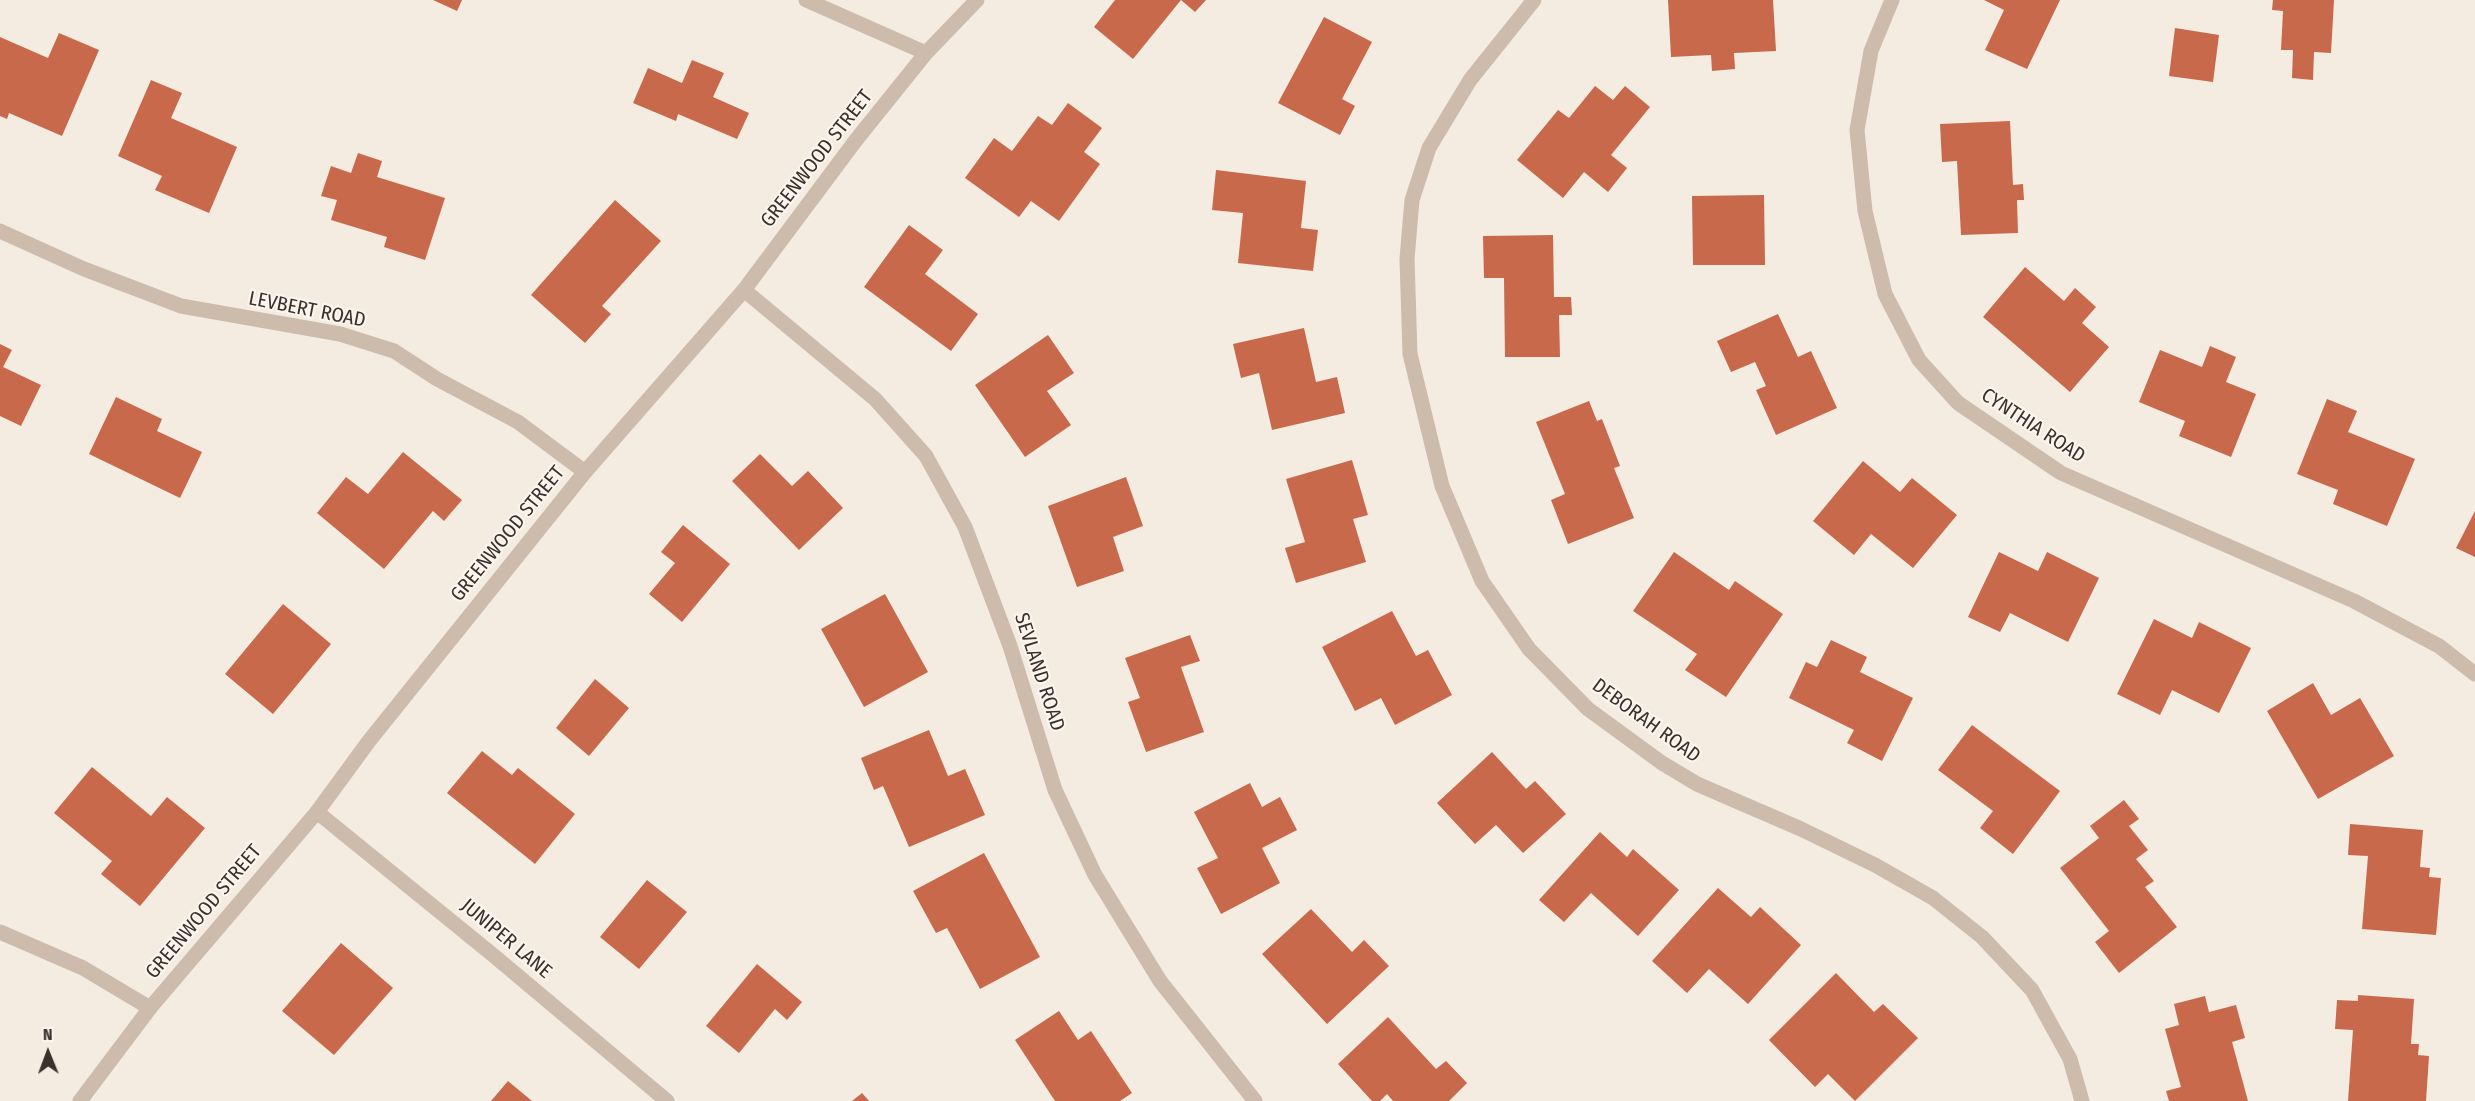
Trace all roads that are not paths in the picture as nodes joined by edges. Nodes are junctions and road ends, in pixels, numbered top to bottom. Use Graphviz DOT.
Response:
graph roads {
  1 [pos="806,0"];
  2 [pos="977,0"];
  3 [pos="1534,0"];
  4 [pos="1892,0"];
  5 [pos="927,53"];
  6 [pos="0,231"];
  7 [pos="744,290"];
  8 [pos="585,472"];
  9 [pos="2475,674"];
  10 [pos="317,812"];
  11 [pos="0,932"];
  12 [pos="150,1008"];
  13 [pos="80,1101"];
  14 [pos="666,1101"];
  15 [pos="1255,1101"];
  16 [pos="2082,1101"];
  1 -- 5 [label="street"];
  2 -- 5 [label="street, GREENWOOD STREET"];
  3 -- 16 [label="street, DEBORAH ROAD"];
  4 -- 9 [label="street, CYNTHIA ROAD"];
  5 -- 7 [label="street, GREENWOOD STREET"];
  6 -- 8 [label="street, LEVBERT ROAD"];
  7 -- 8 [label="street, GREENWOOD STREET"];
  7 -- 15 [label="street, SEVLAND ROAD"];
  8 -- 10 [label="street, GREENWOOD STREET"];
  10 -- 12 [label="street, GREENWOOD STREET"];
  10 -- 14 [label="street, JUNIPER LANE"];
  11 -- 12 [label="street"];
  12 -- 13 [label="street, GREENWOOD STREET"];
}
